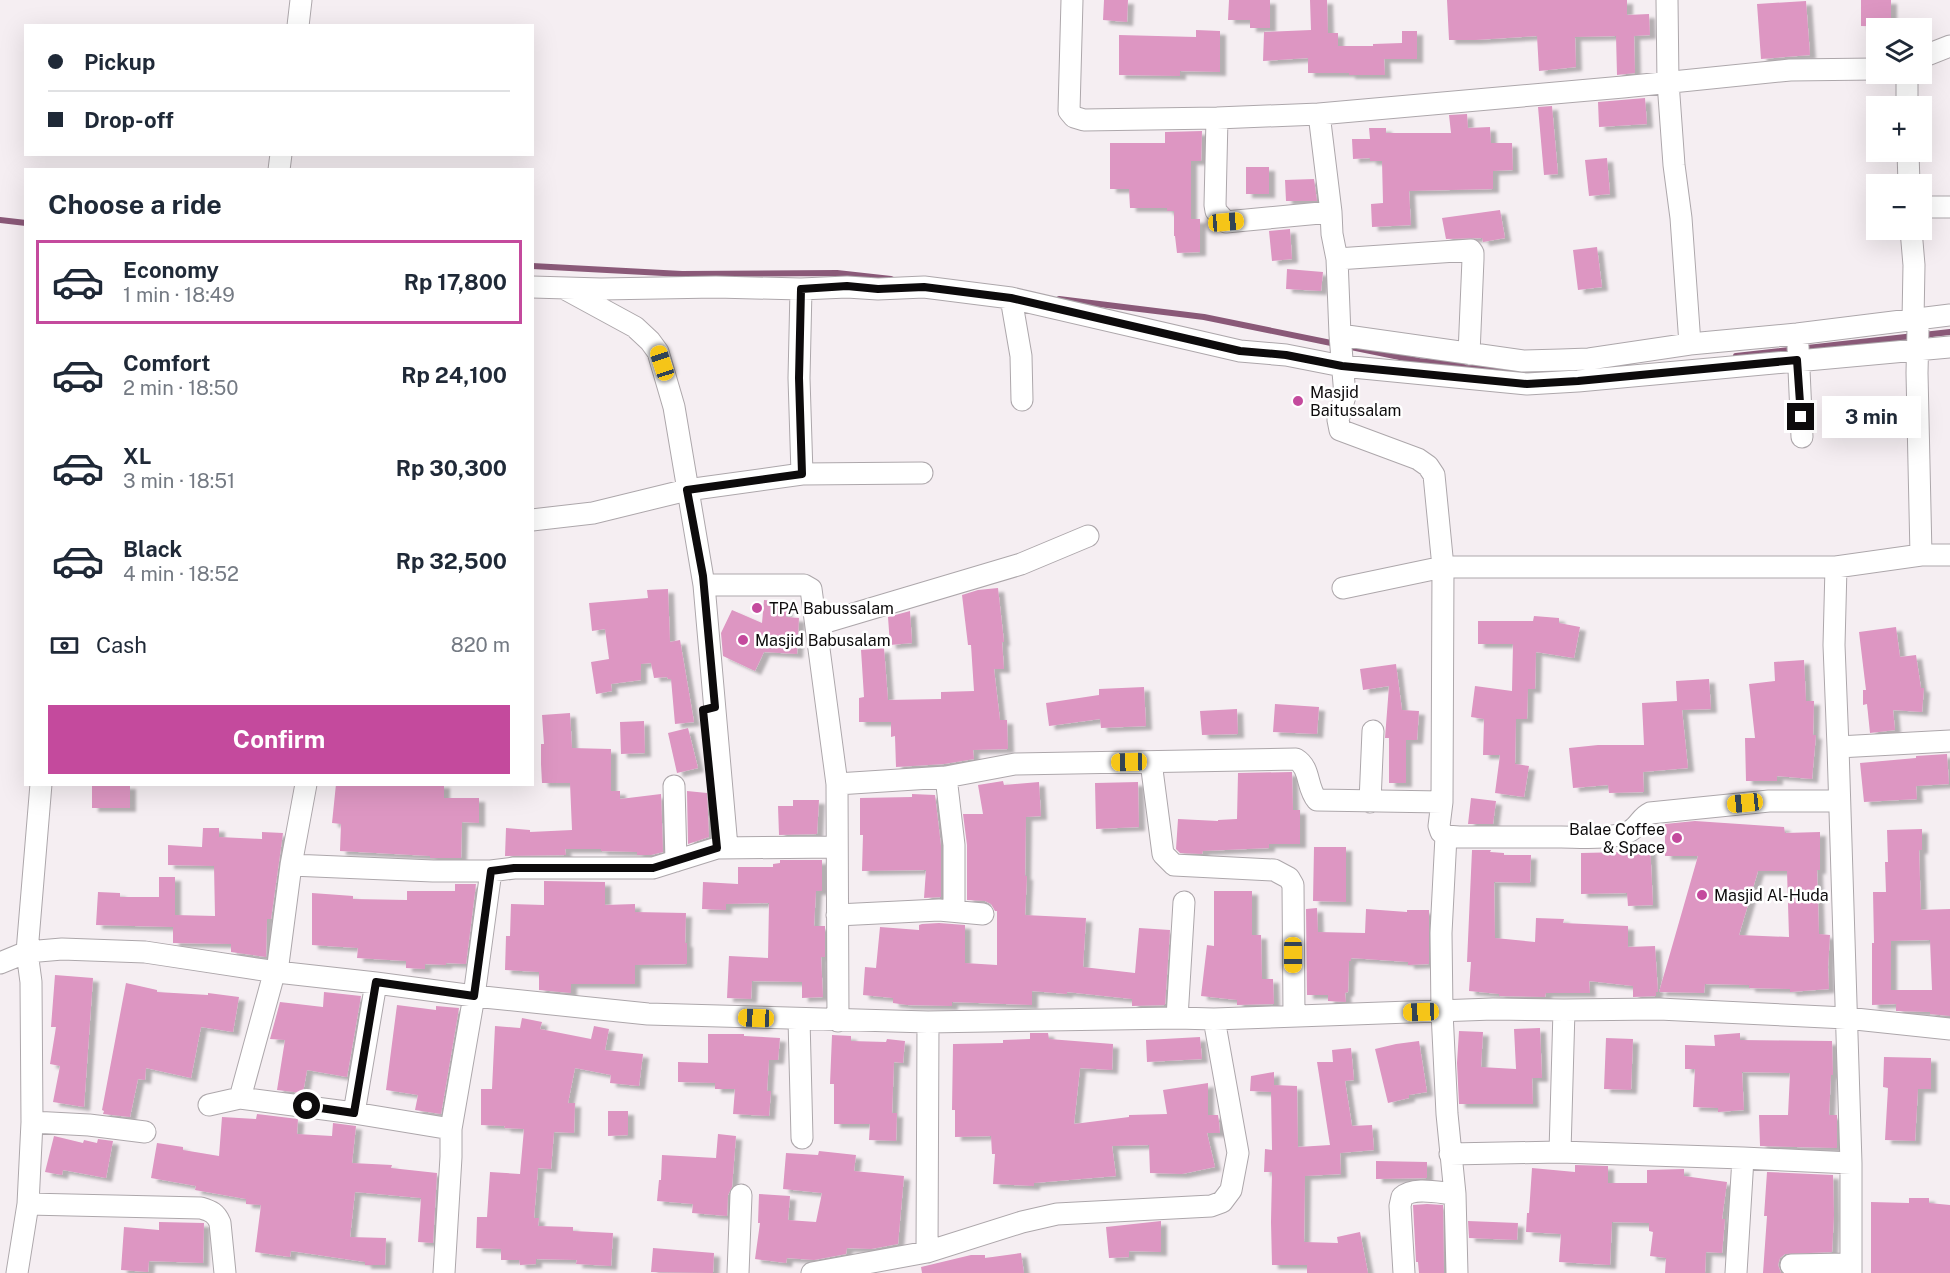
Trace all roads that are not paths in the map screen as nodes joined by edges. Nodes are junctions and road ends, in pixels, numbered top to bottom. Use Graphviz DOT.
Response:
graph roads {
  1 [pos="301,0"];
  2 [pos="1072,0"];
  3 [pos="1667,0"];
  4 [pos="298,24"];
  5 [pos="1950,46"];
  6 [pos="1932,53"];
  7 [pos="1866,69"];
  8 [pos="1668,82"];
  9 [pos="1319,114"];
  10 [pos="1217,118"];
  11 [pos="1932,207"];
  12 [pos="1950,207"];
  13 [pos="1331,212"];
  14 [pos="1912,240"];
  15 [pos="1337,259"];
  16 [pos="534,287"];
  17 [pos="564,289"];
  18 [pos="801,289"];
  19 [pos="1011,298"];
  20 [pos="1950,315"];
  21 [pos="1916,335"];
  22 [pos="1690,344"];
  23 [pos="1797,347"];
  24 [pos="1950,347"];
  25 [pos="1341,350"];
  26 [pos="1469,354"];
  27 [pos="1022,400"];
  28 [pos="1802,437"];
  29 [pos="922,472"];
  30 [pos="802,474"];
  31 [pos="687,490"];
  32 [pos="534,520"];
  33 [pos="1088,536"];
  34 [pos="1922,555"];
  35 [pos="1950,555"];
  36 [pos="1443,567"];
  37 [pos="1836,567"];
  38 [pos="704,585"];
  39 [pos="1343,588"];
  40 [pos="816,625"];
  41 [pos="1373,731"];
  42 [pos="1950,741"];
  43 [pos="1838,747"];
  44 [pos="1151,762"];
  45 [pos="946,777"];
  46 [pos="837,784"];
  47 [pos="41,786"];
  48 [pos="306,786"];
  49 [pos="674,786"];
  50 [pos="1839,801"];
  51 [pos="1370,802"];
  52 [pos="1442,802"];
  53 [pos="1446,836"];
  54 [pos="722,847"];
  55 [pos="837,847"];
  56 [pos="676,861"];
  57 [pos="291,865"];
  58 [pos="491,871"];
  59 [pos="1184,902"];
  60 [pos="954,910"];
  61 [pos="983,914"];
  62 [pos="837,915"];
  63 [pos="27,952"];
  64 [pos="0,963"];
  65 [pos="276,971"];
  66 [pos="376,982"];
  67 [pos="474,996"];
  68 [pos="1564,1010"];
  69 [pos="1442,1012"];
  70 [pos="1294,1016"];
  71 [pos="1177,1018"];
  72 [pos="1846,1018"];
  73 [pos="799,1019"];
  74 [pos="1214,1019"];
  75 [pos="838,1021"];
  76 [pos="928,1022"];
  77 [pos="1950,1029"];
  78 [pos="240,1098"];
  79 [pos="209,1105"];
  80 [pos="354,1113"];
  81 [pos="32,1122"];
  82 [pos="451,1129"];
  83 [pos="145,1132"];
  84 [pos="802,1138"];
  85 [pos="1560,1152"];
  86 [pos="1450,1154"];
  87 [pos="1743,1158"];
  88 [pos="1851,1163"];
  89 [pos="1455,1194"];
  90 [pos="741,1195"];
  91 [pos="28,1204"];
  92 [pos="927,1252"];
  93 [pos="1791,1265"];
  94 [pos="1850,1268"];
  95 [pos="17,1273"];
  96 [pos="225,1273"];
  97 [pos="444,1273"];
  98 [pos="738,1273"];
  99 [pos="812,1273"];
  100 [pos="1404,1273"];
  101 [pos="1457,1273"];
  102 [pos="1736,1273"];
  1 -- 4 [label="street"];
  2 -- 10 [label="street"];
  3 -- 8 [label="street"];
  5 -- 6 [label="street"];
  7 -- 8 [label="street"];
  8 -- 9 [label="street"];
  8 -- 22 [label="street"];
  9 -- 10 [label="street"];
  9 -- 13 [label="street"];
  10 -- 13 [label="street"];
  11 -- 12 [label="street"];
  13 -- 15 [label="street"];
  14 -- 21 [label="street"];
  15 -- 25 [label="street"];
  15 -- 26 [label="street"];
  16 -- 17 [label="street"];
  17 -- 18 [label="street"];
  17 -- 31 [label="street"];
  18 -- 19 [label="street"];
  18 -- 30 [label="street"];
  19 -- 25 [label="street"];
  19 -- 27 [label="street"];
  20 -- 21 [label="street"];
  21 -- 23 [label="street"];
  21 -- 23 [label="street"];
  21 -- 24 [label="street"];
  21 -- 34 [label="street"];
  22 -- 23 [label="street"];
  22 -- 26 [label="street"];
  23 -- 25 [label="street"];
  23 -- 28 [label="street"];
  25 -- 26 [label="street"];
  25 -- 36 [label="street"];
  29 -- 30 [label="street"];
  30 -- 31 [label="street"];
  31 -- 32 [label="street"];
  31 -- 38 [label="street"];
  33 -- 40 [label="street"];
  34 -- 35 [label="street"];
  34 -- 37 [label="street"];
  36 -- 37 [label="street"];
  36 -- 39 [label="street"];
  36 -- 52 [label="street"];
  37 -- 43 [label="street"];
  38 -- 40 [label="street"];
  38 -- 54 [label="street"];
  40 -- 46 [label="street"];
  41 -- 51 [label="street"];
  42 -- 43 [label="street"];
  43 -- 50 [label="street"];
  44 -- 45 [label="street"];
  44 -- 51 [label="street"];
  44 -- 70 [label="street"];
  45 -- 46 [label="street"];
  45 -- 60 [label="street"];
  46 -- 55 [label="street"];
  47 -- 63 [label="street"];
  48 -- 57 [label="street"];
  49 -- 56 [label="street"];
  50 -- 53 [label="street"];
  50 -- 72 [label="street"];
  51 -- 52 [label="street"];
  52 -- 53 [label="street"];
  53 -- 69 [label="street"];
  54 -- 55 [label="street"];
  54 -- 56 [label="street"];
  55 -- 62 [label="street"];
  56 -- 58 [label="street"];
  57 -- 58 [label="street"];
  57 -- 65 [label="street"];
  58 -- 67 [label="street"];
  59 -- 71 [label="street"];
  60 -- 61 [label="street"];
  60 -- 62 [label="street"];
  62 -- 75 [label="street"];
  63 -- 64 [label="street"];
  63 -- 65 [label="street"];
  63 -- 81 [label="street"];
  65 -- 66 [label="street"];
  65 -- 78 [label="street"];
  66 -- 67 [label="street"];
  66 -- 80 [label="street"];
  67 -- 73 [label="street"];
  67 -- 82 [label="street"];
  68 -- 69 [label="street"];
  68 -- 72 [label="street"];
  68 -- 85 [label="street"];
  69 -- 70 [label="street"];
  69 -- 86 [label="street"];
  70 -- 74 [label="street"];
  71 -- 74 [label="street"];
  71 -- 76 [label="street"];
  72 -- 77 [label="street"];
  72 -- 88 [label="street"];
  73 -- 75 [label="street"];
  73 -- 84 [label="street"];
  74 -- 92 [label="street"];
  75 -- 76 [label="street"];
  76 -- 92 [label="street"];
  78 -- 79 [label="street"];
  78 -- 80 [label="street"];
  80 -- 82 [label="street"];
  81 -- 83 [label="street"];
  81 -- 91 [label="street"];
  82 -- 97 [label="street"];
  85 -- 86 [label="street"];
  85 -- 87 [label="street"];
  86 -- 89 [label="street"];
  87 -- 88 [label="street"];
  87 -- 102 [label="street"];
  88 -- 94 [label="street"];
  89 -- 100 [label="street"];
  89 -- 101 [label="street"];
  90 -- 98 [label="street"];
  91 -- 95 [label="street"];
  91 -- 96 [label="street"];
  92 -- 99 [label="street"];
  93 -- 94 [label="street"];
}
